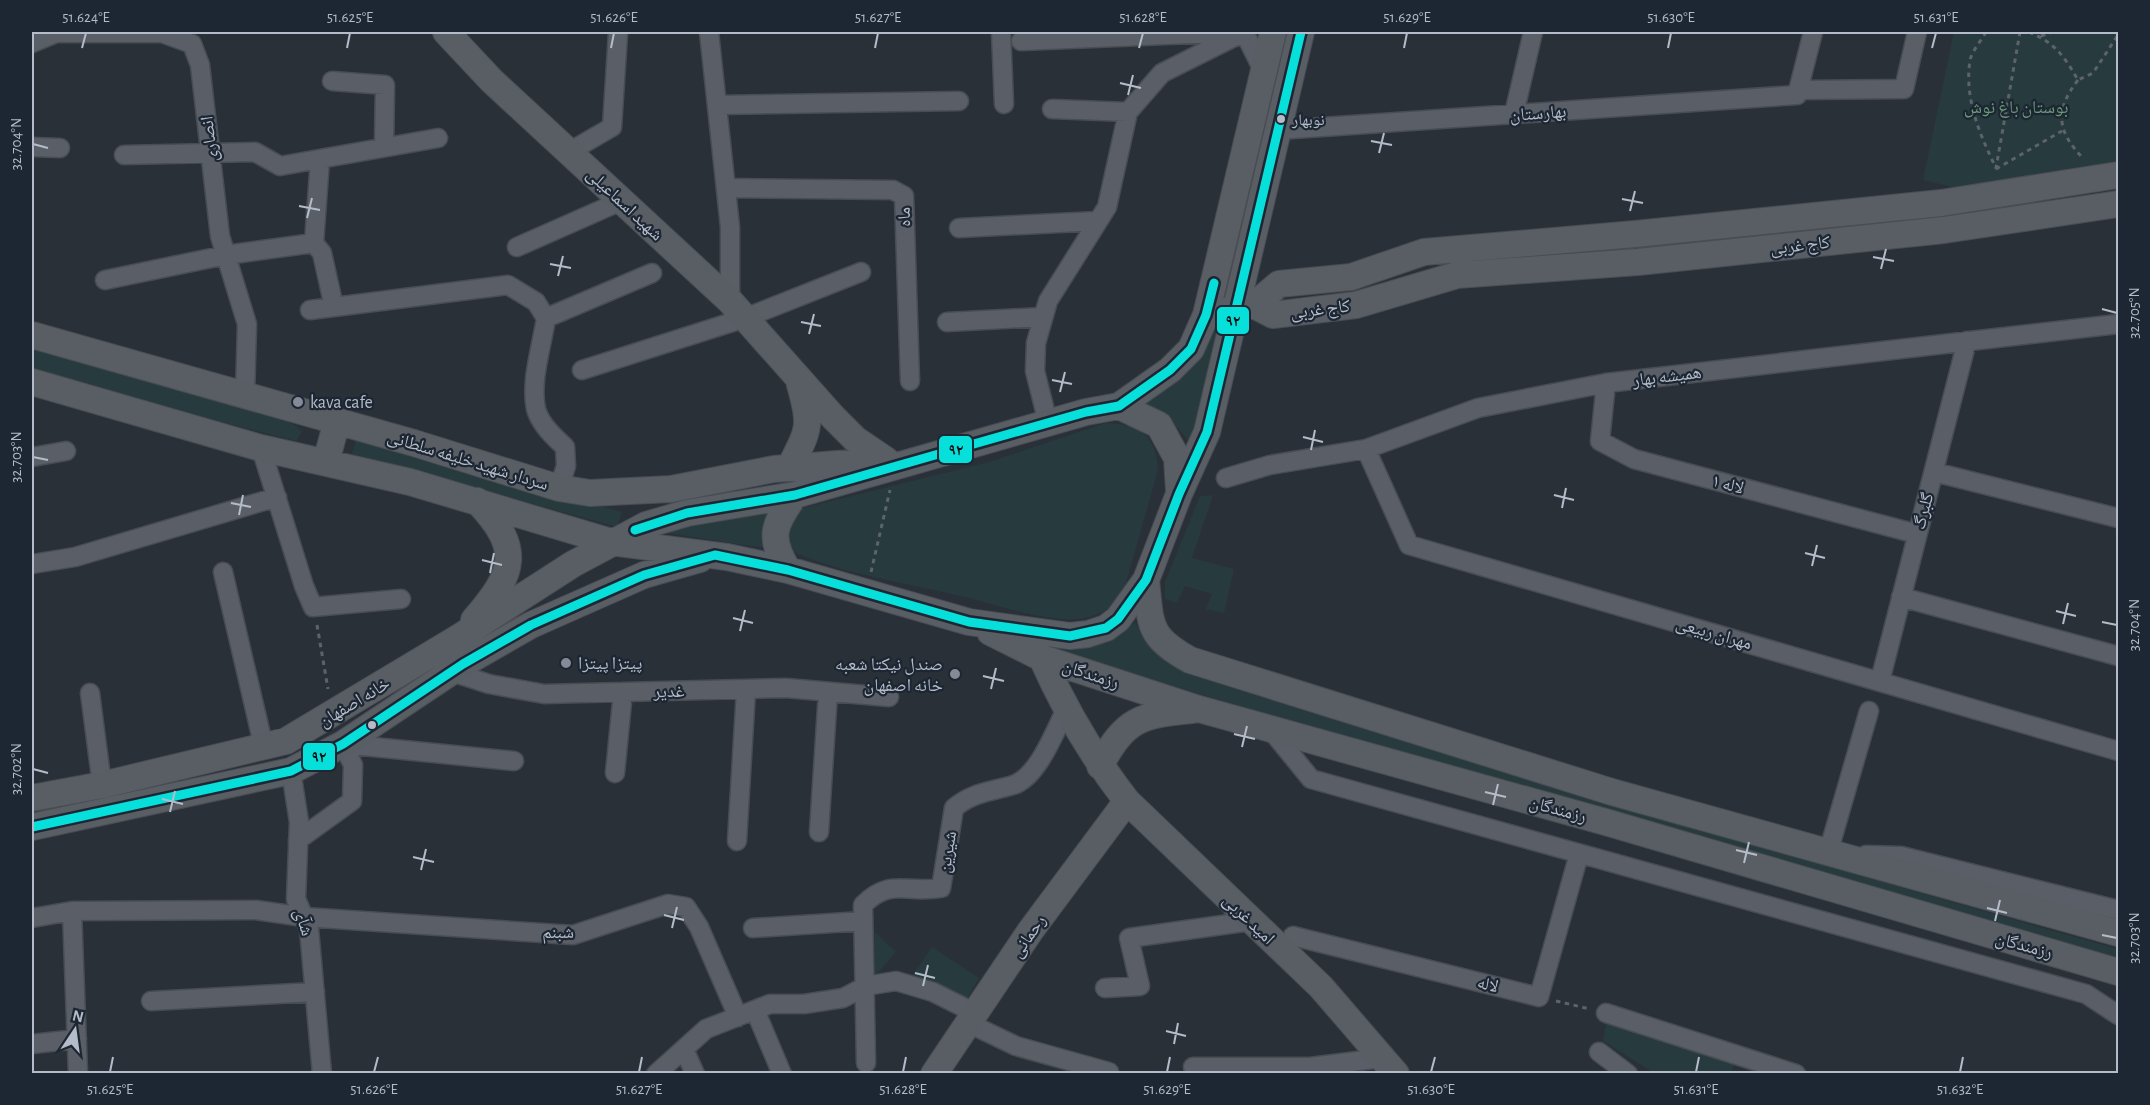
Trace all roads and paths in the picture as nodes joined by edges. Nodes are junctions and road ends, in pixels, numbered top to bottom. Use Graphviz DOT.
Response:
graph roads {
  1 [pos="446,32"];
  2 [pos="709,32"];
  3 [pos="1001,32"];
  4 [pos="1242,32"];
  5 [pos="1273,32"];
  6 [pos="1301,32"];
  7 [pos="1813,32"];
  8 [pos="1917,32"];
  9 [pos="1986,32"];
  10 [pos="2020,32"];
  11 [pos="2029,32"];
  12 [pos="2053,32"];
  13 [pos="618,33"];
  14 [pos="1528,33"];
  15 [pos="2118,35"];
  16 [pos="2039,36"];
  17 [pos="1021,41"];
  18 [pos="32,43"];
  19 [pos="1263,72"];
  20 [pos="2078,80"];
  21 [pos="332,81"];
  22 [pos="1798,92"];
  23 [pos="959,101"];
  24 [pos="1004,104"];
  25 [pos="717,105"];
  26 [pos="1052,109"];
  27 [pos="1128,112"];
  28 [pos="1514,114"];
  29 [pos="1278,130"];
  30 [pos="2062,131"];
  31 [pos="438,138"];
  32 [pos="32,147"];
  33 [pos="384,147"];
  34 [pos="60,148"];
  35 [pos="569,152"];
  36 [pos="210,153"];
  37 [pos="124,155"];
  38 [pos="320,159"];
  39 [pos="2093,166"];
  40 [pos="1996,168"];
  41 [pos="2118,175"];
  42 [pos="726,188"];
  43 [pos="621,201"];
  44 [pos="1941,203"];
  45 [pos="2118,204"];
  46 [pos="1098,221"];
  47 [pos="959,228"];
  48 [pos="1944,231"];
  49 [pos="1626,235"];
  50 [pos="314,243"];
  51 [pos="517,247"];
  52 [pos="226,255"];
  53 [pos="1629,262"];
  54 [pos="861,272"];
  55 [pos="652,273"];
  56 [pos="105,280"];
  57 [pos="334,307"];
  58 [pos="1244,307"];
  59 [pos="738,309"];
  60 [pos="310,310"];
  61 [pos="1206,315"];
  62 [pos="1043,317"];
  63 [pos="546,318"];
  64 [pos="947,322"];
  65 [pos="2118,324"];
  66 [pos="32,336"];
  67 [pos="1967,341"];
  68 [pos="582,370"];
  69 [pos="910,381"];
  70 [pos="32,382"];
  71 [pos="800,382"];
  72 [pos="1606,383"];
  73 [pos="245,396"];
  74 [pos="1119,406"];
  75 [pos="337,421"];
  76 [pos="1048,423"];
  77 [pos="261,448"];
  78 [pos="1366,449"];
  79 [pos="66,451"];
  80 [pos="32,458"];
  81 [pos="326,462"];
  82 [pos="899,462"];
  83 [pos="790,467"];
  84 [pos="1934,471"];
  85 [pos="1226,478"];
  86 [pos="559,488"];
  87 [pos="1179,494"];
  88 [pos="795,495"];
  89 [pos="277,497"];
  90 [pos="477,501"];
  91 [pos="2118,518"];
  92 [pos="1917,534"];
  93 [pos="611,542"];
  94 [pos="715,555"];
  95 [pos="32,564"];
  96 [pos="789,570"];
  97 [pos="223,572"];
  98 [pos="1146,580"];
  99 [pos="866,594"];
  100 [pos="1901,597"];
  101 [pos="401,599"];
  102 [pos="313,607"];
  103 [pos="969,622"];
  104 [pos="458,638"];
  105 [pos="2118,656"];
  106 [pos="1042,658"];
  107 [pos="452,672"];
  108 [pos="1880,681"];
  109 [pos="746,690"];
  110 [pos="623,692"];
  111 [pos="828,692"];
  112 [pos="90,693"];
  113 [pos="888,697"];
  114 [pos="1199,710"];
  115 [pos="1065,711"];
  116 [pos="1869,711"];
  117 [pos="333,715"];
  118 [pos="1271,730"];
  119 [pos="343,744"];
  120 [pos="264,748"];
  121 [pos="2118,751"];
  122 [pos="514,761"];
  123 [pos="1100,766"];
  124 [pos="291,771"];
  125 [pos="615,773"];
  126 [pos="102,785"];
  127 [pos="32,798"];
  128 [pos="1127,801"];
  129 [pos="32,827"];
  130 [pos="819,832"];
  131 [pos="298,840"];
  132 [pos="737,841"];
  133 [pos="1828,853"];
  134 [pos="1579,854"];
  135 [pos="2118,910"];
  136 [pos="72,911"];
  137 [pos="304,917"];
  138 [pos="32,918"];
  139 [pos="863,921"];
  140 [pos="1251,921"];
  141 [pos="753,928"];
  142 [pos="2118,933"];
  143 [pos="1293,936"];
  144 [pos="2118,972"];
  145 [pos="866,986"];
  146 [pos="1105,988"];
  147 [pos="315,992"];
  148 [pos="1539,997"];
  149 [pos="151,1000"];
  150 [pos="746,1013"];
  151 [pos="1606,1013"];
  152 [pos="2118,1015"];
  153 [pos="972,1018"];
  154 [pos="76,1039"];
  155 [pos="32,1044"];
  156 [pos="684,1049"];
  157 [pos="1599,1052"];
  158 [pos="866,1063"];
  159 [pos="1389,1066"];
  160 [pos="1741,1066"];
  161 [pos="1193,1067"];
  162 [pos="1109,1072"];
  163 [pos="78,1074"];
  164 [pos="322,1074"];
  165 [pos="656,1074"];
  166 [pos="695,1074"];
  167 [pos="782,1074"];
  168 [pos="934,1074"];
  169 [pos="1628,1074"];
  170 [pos="1797,1074"];
  1 -- 35 [label="main road, شهید اسماعیلی"];
  2 -- 25 [label="street"];
  3 -- 24 [label="street"];
  4 -- 17 [label="street"];
  4 -- 19 [label="street"];
  4 -- 27 [label="street"];
  5 -- 19 [label="main road"];
  6 -- 29 [label="main road"];
  7 -- 22 [label="street"];
  8 -- 22 [label="street, بهارستان"];
  9 -- 40 [label="path"];
  10 -- 40 [label="path"];
  11 -- 16 [label="path"];
  12 -- 16 [label="path"];
  13 -- 35 [label="street"];
  14 -- 28 [label="street"];
  15 -- 20 [label="path"];
  16 -- 20 [label="path"];
  18 -- 36 [label="street, انصاری"];
  19 -- 61 [label="main road"];
  20 -- 30 [label="path"];
  21 -- 33 [label="street"];
  22 -- 28 [label="street, بهارستان"];
  23 -- 25 [label="street"];
  25 -- 42 [label="street"];
  26 -- 27 [label="street"];
  27 -- 46 [label="street"];
  28 -- 29 [label="street, بهارستان"];
  29 -- 58 [label="main road"];
  30 -- 39 [label="path"];
  30 -- 40 [label="path"];
  31 -- 33 [label="street"];
  32 -- 34 [label="street"];
  33 -- 38 [label="street"];
  35 -- 43 [label="main road, شهید اسماعیلی"];
  36 -- 37 [label="street"];
  36 -- 38 [label="street"];
  36 -- 52 [label="street, انصاری"];
  38 -- 50 [label="street"];
  41 -- 44 [label="main road, کاج غربی"];
  42 -- 59 [label="street"];
  42 -- 69 [label="street, ماه"];
  43 -- 51 [label="street"];
  43 -- 59 [label="main road, شهید اسماعیلی"];
  44 -- 48 [label="main road"];
  44 -- 49 [label="main road, کاج غربی"];
  45 -- 48 [label="main road, کاج غربی"];
  46 -- 47 [label="street"];
  46 -- 62 [label="street"];
  48 -- 53 [label="main road, کاج غربی"];
  49 -- 53 [label="main road"];
  49 -- 58 [label="main road, کاج غربی"];
  50 -- 52 [label="street"];
  50 -- 57 [label="street"];
  52 -- 56 [label="street"];
  52 -- 73 [label="street, انصاری"];
  53 -- 58 [label="main road, کاج غربی"];
  54 -- 59 [label="street"];
  55 -- 63 [label="street"];
  57 -- 60 [label="street"];
  57 -- 63 [label="street"];
  58 -- 61 [label="main road"];
  58 -- 87 [label="main road"];
  59 -- 68 [label="street"];
  59 -- 71 [label="main road, شهید اسماعیلی"];
  61 -- 74 [label="main road"];
  62 -- 64 [label="street"];
  62 -- 76 [label="street"];
  63 -- 86 [label="street"];
  65 -- 67 [label="street, همیشه بهار"];
  66 -- 73 [label="main road, سردار شهید خلیفه سلطانی"];
  67 -- 72 [label="street, همیشه بهار"];
  67 -- 84 [label="street, گلبرگ"];
  70 -- 77 [label="main road, سردار شهید خلیفه سلطانی"];
  71 -- 82 [label="main road, شهید اسماعیلی"];
  71 -- 83 [label="main road, شهید اسماعیلی"];
  72 -- 78 [label="street, همیشه بهار"];
  72 -- 92 [label="street, لاله ۱"];
  73 -- 75 [label="main road, سردار شهید خلیفه سلطانی"];
  74 -- 76 [label="main road"];
  74 -- 87 [label="main road"];
  75 -- 81 [label="main road"];
  75 -- 86 [label="main road, سردار شهید خلیفه سلطانی"];
  76 -- 82 [label="main road"];
  77 -- 81 [label="main road, سردار شهید خلیفه سلطانی"];
  77 -- 89 [label="street"];
  78 -- 85 [label="street, همیشه بهار"];
  78 -- 108 [label="street, مهران ربیعی"];
  79 -- 80 [label="street"];
  81 -- 90 [label="main road, سردار شهید خلیفه سلطانی"];
  82 -- 83 [label="main road, سردار شهید خلیفه سلطانی"];
  82 -- 88 [label="main road, خانه اصفهان"];
  82 -- 99 [label="path"];
  83 -- 86 [label="main road, سردار شهید خلیفه سلطانی"];
  84 -- 91 [label="street"];
  84 -- 92 [label="street, گلبرگ"];
  87 -- 98 [label="main road"];
  88 -- 93 [label="main road, خانه اصفهان"];
  88 -- 96 [label="main road"];
  89 -- 95 [label="street"];
  89 -- 102 [label="street"];
  90 -- 93 [label="main road, سردار شهید خلیفه سلطانی"];
  90 -- 104 [label="main road"];
  92 -- 100 [label="street, گلبرگ"];
  93 -- 94 [label="main road, سردار شهید خلیفه سلطانی"];
  93 -- 104 [label="main road, خانه اصفهان"];
  94 -- 96 [label="main road, سردار شهید خلیفه سلطانی"];
  94 -- 107 [label="main road, خانه اصفهان"];
  96 -- 99 [label="main road, سردار شهید خلیفه سلطانی"];
  97 -- 120 [label="street"];
  98 -- 103 [label="main road"];
  98 -- 133 [label="main road, رزمندگان"];
  99 -- 103 [label="main road, سردار شهید خلیفه سلطانی"];
  100 -- 105 [label="street"];
  100 -- 108 [label="street, گلبرگ"];
  101 -- 102 [label="street"];
  102 -- 117 [label="path"];
  103 -- 106 [label="main road, رزمندگان"];
  104 -- 117 [label="main road, خانه اصفهان"];
  106 -- 114 [label="main road, رزمندگان"];
  106 -- 115 [label="main road, امید غربی"];
  107 -- 110 [label="street, غدیر"];
  107 -- 119 [label="main road, خانه اصفهان"];
  108 -- 121 [label="street, مهران ربیعی"];
  109 -- 110 [label="street, غدیر"];
  109 -- 111 [label="street, غدیر"];
  109 -- 132 [label="street"];
  110 -- 125 [label="street"];
  111 -- 113 [label="street, غدیر"];
  111 -- 130 [label="street"];
  112 -- 126 [label="street"];
  114 -- 118 [label="main road, رزمندگان"];
  114 -- 123 [label="main road"];
  115 -- 123 [label="main road, امید غربی"];
  115 -- 139 [label="street, شیرین"];
  116 -- 133 [label="street"];
  117 -- 120 [label="main road, خانه اصفهان"];
  118 -- 134 [label="street"];
  118 -- 144 [label="main road, رزمندگان"];
  119 -- 122 [label="street"];
  119 -- 124 [label="main road, خانه اصفهان"];
  119 -- 131 [label="street"];
  120 -- 126 [label="main road, خانه اصفهان"];
  123 -- 128 [label="main road, امید غربی"];
  124 -- 129 [label="main road, خانه اصفهان"];
  124 -- 131 [label="street, شآی"];
  126 -- 127 [label="main road, خانه اصفهان"];
  128 -- 140 [label="main road, امید غربی"];
  128 -- 153 [label="main road, رحمانی"];
  131 -- 137 [label="street, شآی"];
  133 -- 135 [label="street"];
  133 -- 142 [label="main road, رزمندگان"];
  134 -- 148 [label="street"];
  134 -- 152 [label="street"];
  136 -- 137 [label="street"];
  136 -- 138 [label="street"];
  136 -- 154 [label="street"];
  137 -- 147 [label="street, شآی"];
  137 -- 150 [label="street, شبنم"];
  139 -- 141 [label="street"];
  139 -- 145 [label="street, شیرین"];
  140 -- 146 [label="street"];
  140 -- 159 [label="main road, امید غربی"];
  143 -- 148 [label="street, لاله"];
  145 -- 150 [label="street"];
  145 -- 153 [label="street"];
  145 -- 158 [label="street, شیرین"];
  147 -- 149 [label="street"];
  147 -- 164 [label="street, شآی"];
  148 -- 151 [label="path"];
  150 -- 156 [label="street"];
  150 -- 167 [label="street"];
  151 -- 160 [label="street"];
  153 -- 162 [label="street"];
  153 -- 168 [label="main road, رحمانی"];
  154 -- 155 [label="street"];
  154 -- 163 [label="street"];
  156 -- 165 [label="street"];
  156 -- 166 [label="street"];
  157 -- 169 [label="street"];
  159 -- 161 [label="street"];
  160 -- 170 [label="street"];
}
